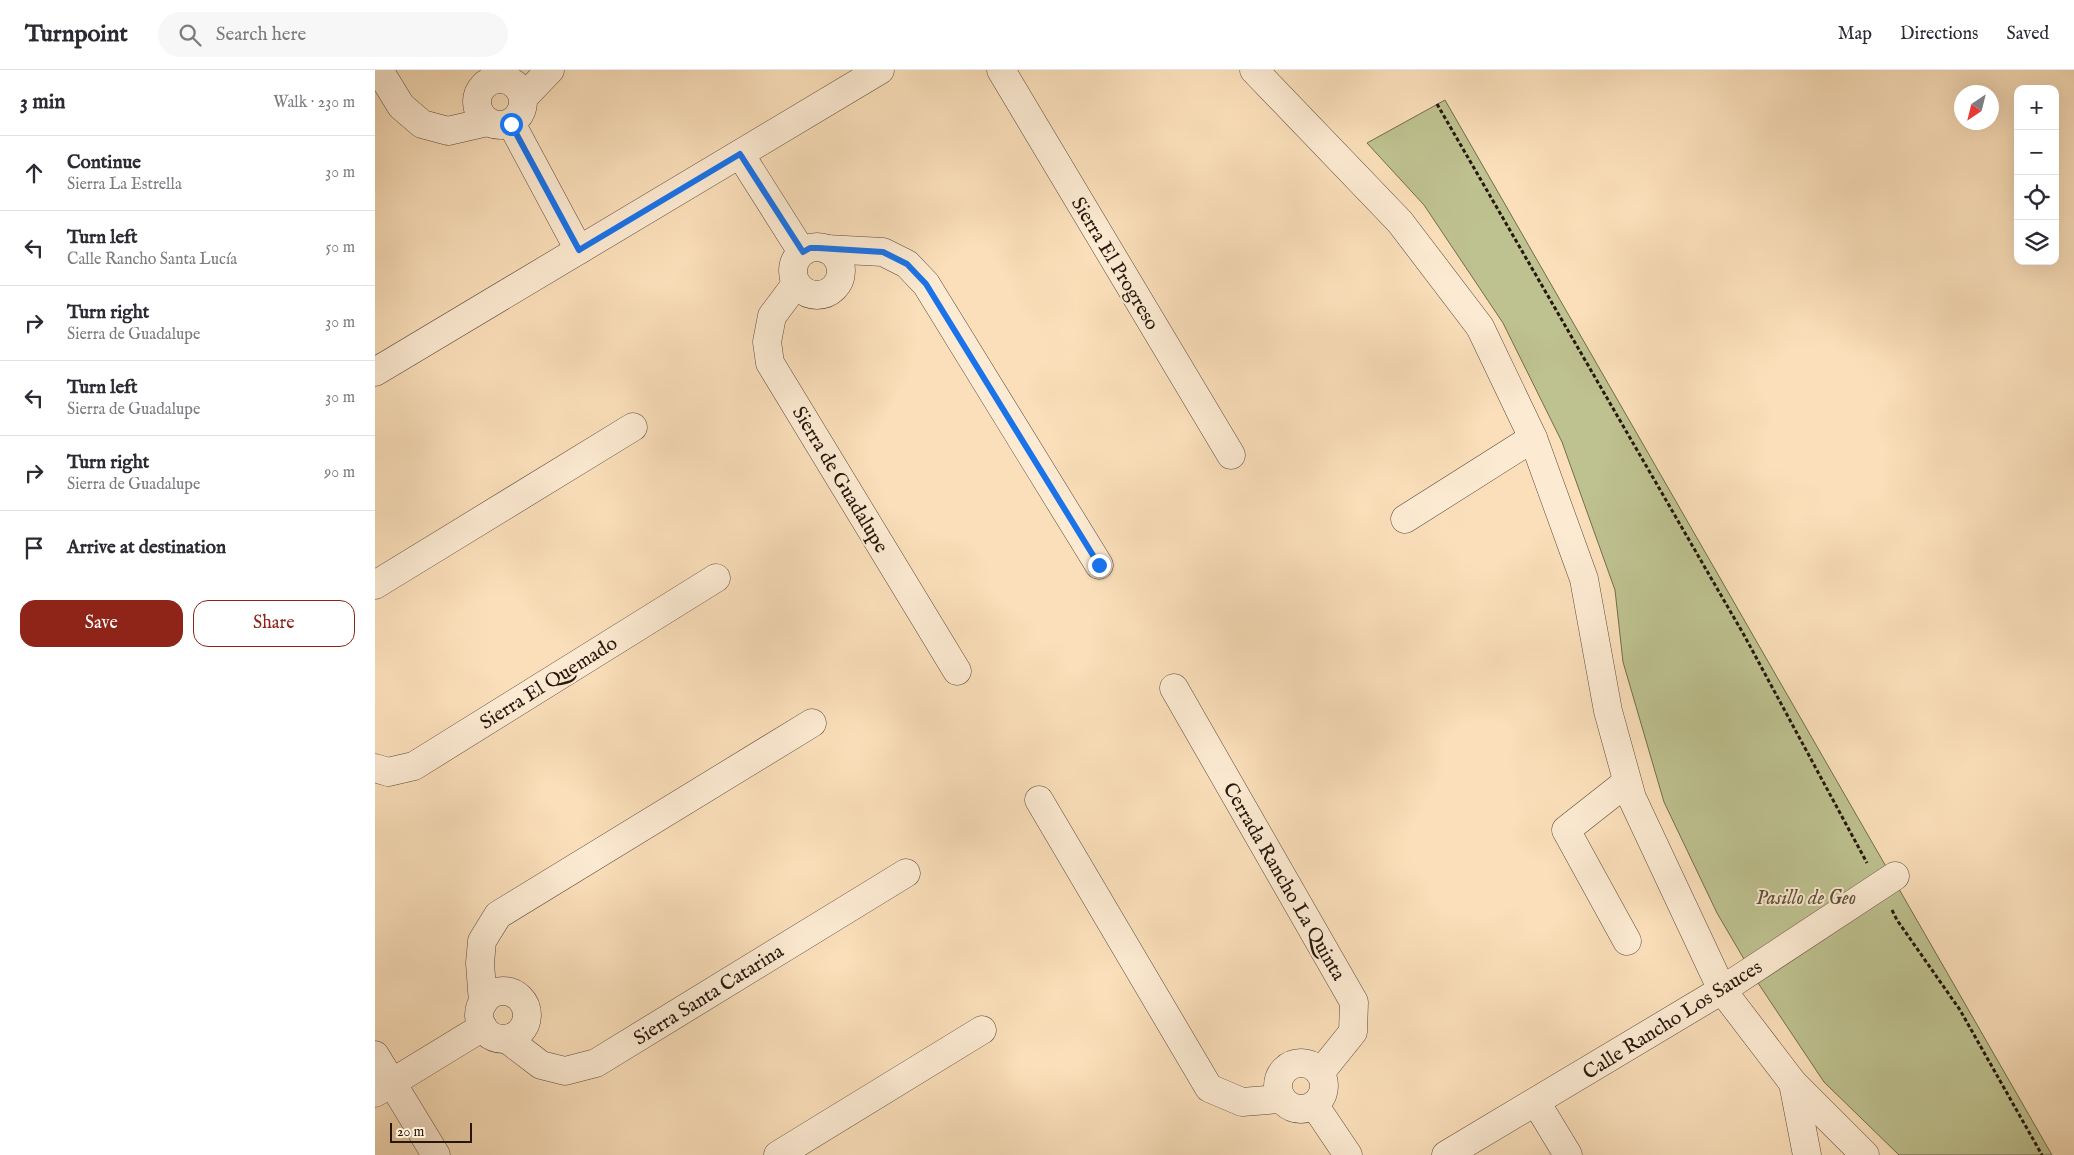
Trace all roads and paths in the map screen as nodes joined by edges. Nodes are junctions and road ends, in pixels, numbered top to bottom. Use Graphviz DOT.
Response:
graph roads {
  1 [pos="379,70"];
  2 [pos="550,70"];
  3 [pos="880,70"];
  4 [pos="1001,70"];
  5 [pos="1254,70"];
  6 [pos="524,97"];
  7 [pos="1437,104"];
  8 [pos="499,123"];
  9 [pos="740,154"];
  10 [pos="579,250"];
  11 [pos="815,251"];
  12 [pos="796,284"];
  13 [pos="375,372"];
  14 [pos="633,427"];
  15 [pos="1533,438"];
  16 [pos="1231,455"];
  17 [pos="1405,519"];
  18 [pos="1099,565"];
  19 [pos="716,578"];
  20 [pos="375,585"];
  21 [pos="957,671"];
  22 [pos="1174,688"];
  23 [pos="812,722"];
  24 [pos="375,768"];
  25 [pos="1627,782"];
  26 [pos="1039,800"];
  27 [pos="906,873"];
  28 [pos="1888,881"];
  29 [pos="1627,941"];
  30 [pos="1722,990"];
  31 [pos="491,1023"];
  32 [pos="982,1030"];
  33 [pos="375,1055"];
  34 [pos="1320,1073"];
  35 [pos="1793,1083"];
  36 [pos="384,1088"];
  37 [pos="1280,1099"];
  38 [pos="1536,1102"];
  39 [pos="1315,1106"];
  40 [pos="435,1155"];
  41 [pos="778,1155"];
  42 [pos="1348,1155"];
  43 [pos="1446,1155"];
  44 [pos="1568,1155"];
  45 [pos="1807,1155"];
  46 [pos="1865,1155"];
  47 [pos="2042,1155"];
  1 -- 8 [label="street"];
  2 -- 6 [label="street"];
  3 -- 9 [label="street"];
  4 -- 16 [label="street, Sierra El Progreso"];
  5 -- 15 [label="street"];
  6 -- 8 [label="street"];
  6 -- 8 [label="street"];
  7 -- 28 [label="path"];
  8 -- 10 [label="street"];
  9 -- 10 [label="street"];
  9 -- 11 [label="street"];
  10 -- 13 [label="street"];
  11 -- 12 [label="street"];
  11 -- 12 [label="street"];
  11 -- 18 [label="street"];
  12 -- 21 [label="street, Sierra de Guadalupe"];
  14 -- 20 [label="street"];
  15 -- 17 [label="street"];
  15 -- 25 [label="street"];
  19 -- 24 [label="street, Sierra El Quemado"];
  22 -- 34 [label="street, Cerrada Rancho La Quinta"];
  23 -- 31 [label="street"];
  25 -- 29 [label="street"];
  25 -- 30 [label="street"];
  26 -- 37 [label="street"];
  27 -- 31 [label="street, Sierra Santa Catarina"];
  28 -- 30 [label="street, Calle Rancho Los Sauces"];
  28 -- 47 [label="path"];
  30 -- 35 [label="street"];
  30 -- 38 [label="street, Calle Rancho Los Sauces"];
  31 -- 36 [label="street"];
  32 -- 41 [label="street"];
  33 -- 36 [label="street"];
  34 -- 37 [label="street"];
  34 -- 39 [label="street"];
  35 -- 45 [label="street"];
  35 -- 46 [label="street"];
  36 -- 40 [label="street"];
  37 -- 39 [label="street"];
  38 -- 43 [label="street, Calle Rancho Los Sauces"];
  38 -- 44 [label="street"];
  39 -- 42 [label="street"];
}
